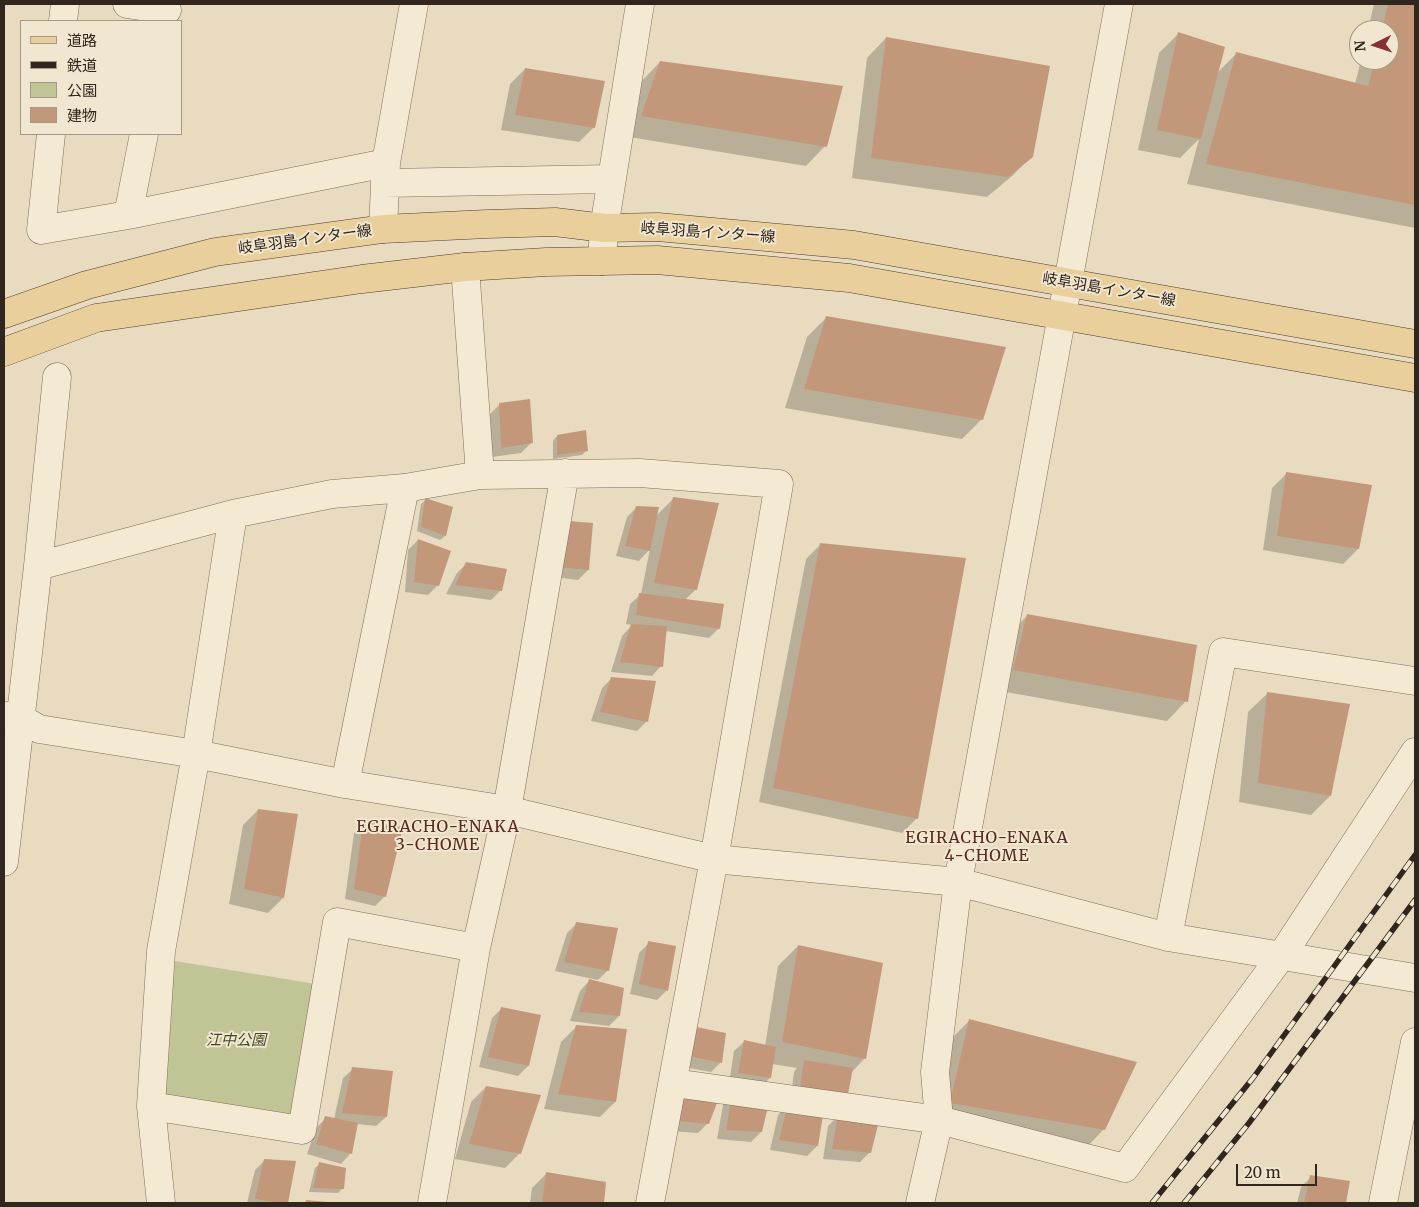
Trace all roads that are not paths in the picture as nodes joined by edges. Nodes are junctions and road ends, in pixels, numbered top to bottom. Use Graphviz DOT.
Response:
graph roads {
  1 [pos="65,4"];
  2 [pos="127,4"];
  3 [pos="414,4"];
  4 [pos="640,4"];
  5 [pos="1119,4"];
  6 [pos="167,12"];
  7 [pos="63,20"];
  8 [pos="51,135"];
  9 [pos="144,135"];
  10 [pos="386,173"];
  11 [pos="611,179"];
  12 [pos="128,215"];
  13 [pos="604,228"];
  14 [pos="383,229"];
  15 [pos="602,261"];
  16 [pos="466,267"];
  17 [pos="1068,283"];
  18 [pos="4,314"];
  19 [pos="1062,316"];
  20 [pos="1415,344"];
  21 [pos="4,352"];
  22 [pos="57,377"];
  23 [pos="1415,378"];
  24 [pos="565,473"];
  25 [pos="480,475"];
  26 [pos="405,488"];
  27 [pos="234,514"];
  28 [pos="38,566"];
  29 [pos="1415,681"];
  30 [pos="12,717"];
  31 [pos="1415,752"];
  32 [pos="196,754"];
  33 [pos="345,784"];
  34 [pos="507,810"];
  35 [pos="714,859"];
  36 [pos="4,862"];
  37 [pos="958,882"];
  38 [pos="1168,937"];
  39 [pos="476,948"];
  40 [pos="1282,955"];
  41 [pos="1415,978"];
  42 [pos="1415,1042"];
  43 [pos="674,1083"];
  44 [pos="151,1106"];
  45 [pos="939,1120"];
  46 [pos="161,1203"];
  47 [pos="432,1203"];
  48 [pos="650,1203"];
  49 [pos="920,1203"];
  50 [pos="1383,1203"];
  1 -- 7 [label="street"];
  2 -- 6 [label="street"];
  3 -- 10 [label="street"];
  4 -- 11 [label="street"];
  5 -- 17 [label="street"];
  8 -- 12 [label="street"];
  9 -- 12 [label="street"];
  10 -- 11 [label="street"];
  10 -- 12 [label="street"];
  10 -- 14 [label="street"];
  11 -- 13 [label="street"];
  13 -- 14 [label="main road, 岐阜羽島インター線"];
  13 -- 15 [label="street"];
  13 -- 17 [label="main road, 岐阜羽島インター線"];
  14 -- 18 [label="main road, 岐阜羽島インター線"];
  15 -- 16 [label="main road, 岐阜羽島インター線"];
  15 -- 19 [label="main road, 岐阜羽島インター線"];
  16 -- 21 [label="main road, 岐阜羽島インター線"];
  16 -- 25 [label="street"];
  17 -- 19 [label="street"];
  17 -- 20 [label="main road, 岐阜羽島インター線"];
  19 -- 23 [label="main road, 岐阜羽島インター線"];
  19 -- 37 [label="street"];
  22 -- 28 [label="street"];
  24 -- 25 [label="street"];
  24 -- 34 [label="street"];
  24 -- 35 [label="street"];
  25 -- 26 [label="street"];
  26 -- 27 [label="street"];
  26 -- 33 [label="street"];
  27 -- 28 [label="street"];
  27 -- 32 [label="street"];
  28 -- 30 [label="street"];
  29 -- 38 [label="street"];
  30 -- 32 [label="street"];
  30 -- 36 [label="street"];
  31 -- 40 [label="street"];
  32 -- 33 [label="street"];
  32 -- 44 [label="street"];
  33 -- 34 [label="street"];
  34 -- 35 [label="street"];
  34 -- 39 [label="street"];
  35 -- 37 [label="street"];
  35 -- 43 [label="street"];
  37 -- 38 [label="street"];
  37 -- 45 [label="street"];
  38 -- 40 [label="street"];
  39 -- 44 [label="street"];
  39 -- 47 [label="street"];
  40 -- 41 [label="street"];
  40 -- 45 [label="street"];
  42 -- 50 [label="street"];
  43 -- 45 [label="street"];
  43 -- 48 [label="street"];
  44 -- 46 [label="street"];
  45 -- 49 [label="street"];
}
